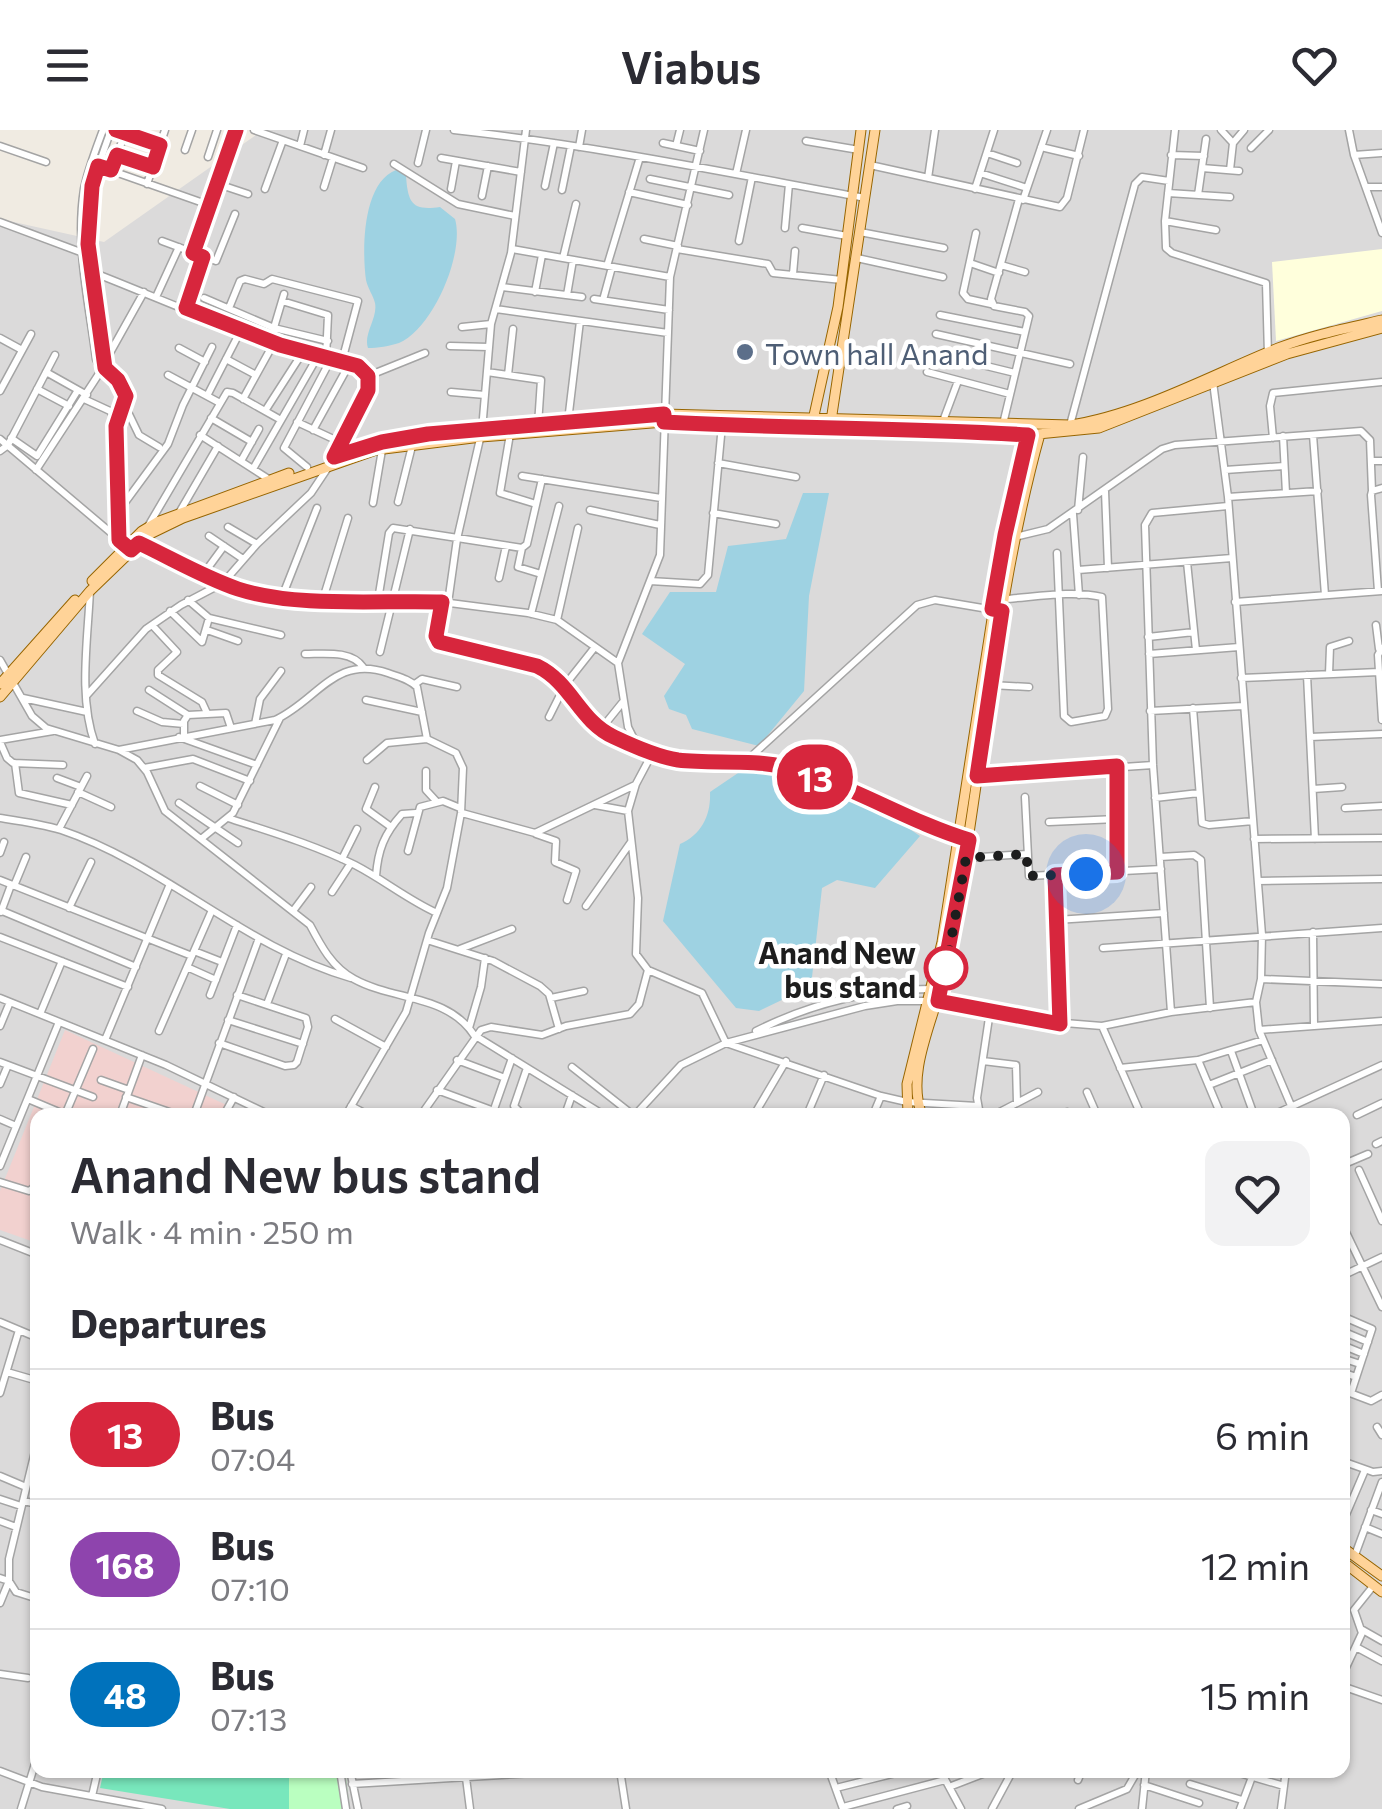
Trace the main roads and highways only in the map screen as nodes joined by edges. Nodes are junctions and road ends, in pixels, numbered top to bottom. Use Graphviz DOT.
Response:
graph roads {
  1 [pos="861,130"];
  2 [pos="874,130"];
  3 [pos="1382,320"];
  4 [pos="1382,328"];
  5 [pos="1268,357"];
  6 [pos="1213,380"];
  7 [pos="814,416"];
  8 [pos="664,418"];
  9 [pos="831,423"];
  10 [pos="811,428"];
  11 [pos="1035,430"];
  12 [pos="482,433"];
  13 [pos="332,461"];
  14 [pos="129,545"];
  15 [pos="998,604"];
  16 [pos="10,678"];
  17 [pos="0,684"];
  18 [pos="0,697"];
  19 [pos="964,839"];
  20 [pos="936,989"];
  21 [pos="912,1103"];
  22 [pos="910,1108"];
  23 [pos="916,1108"];
  24 [pos="1350,1553"];
  25 [pos="1350,1567"];
  26 [pos="1382,1576"];
  27 [pos="1378,1589"];
  1 -- 7 [label="main road"];
  2 -- 9 [label="main road"];
  3 -- 5 [label="main road"];
  4 -- 5 [label="main road"];
  5 -- 6 [label="main road"];
  6 -- 11 [label="main road"];
  6 -- 11 [label="main road"];
  7 -- 8 [label="main road"];
  7 -- 9 [label="main road"];
  7 -- 10 [label="main road"];
  8 -- 10 [label="main road"];
  8 -- 12 [label="main road"];
  8 -- 12 [label="main road"];
  9 -- 10 [label="main road"];
  9 -- 11 [label="main road"];
  9 -- 11 [label="main road"];
  11 -- 15 [label="main road"];
  12 -- 13 [label="main road"];
  12 -- 13 [label="main road"];
  13 -- 14 [label="main road"];
  13 -- 14 [label="main road"];
  14 -- 16 [label="main road"];
  15 -- 19 [label="main road"];
  15 -- 19 [label="main road"];
  16 -- 17 [label="main road"];
  16 -- 18 [label="main road"];
  19 -- 20 [label="main road"];
  19 -- 20 [label="main road"];
  20 -- 21 [label="main road"];
  21 -- 22 [label="main road"];
  21 -- 23 [label="main road"];
  24 -- 26 [label="main road"];
  25 -- 27 [label="main road"];
}
